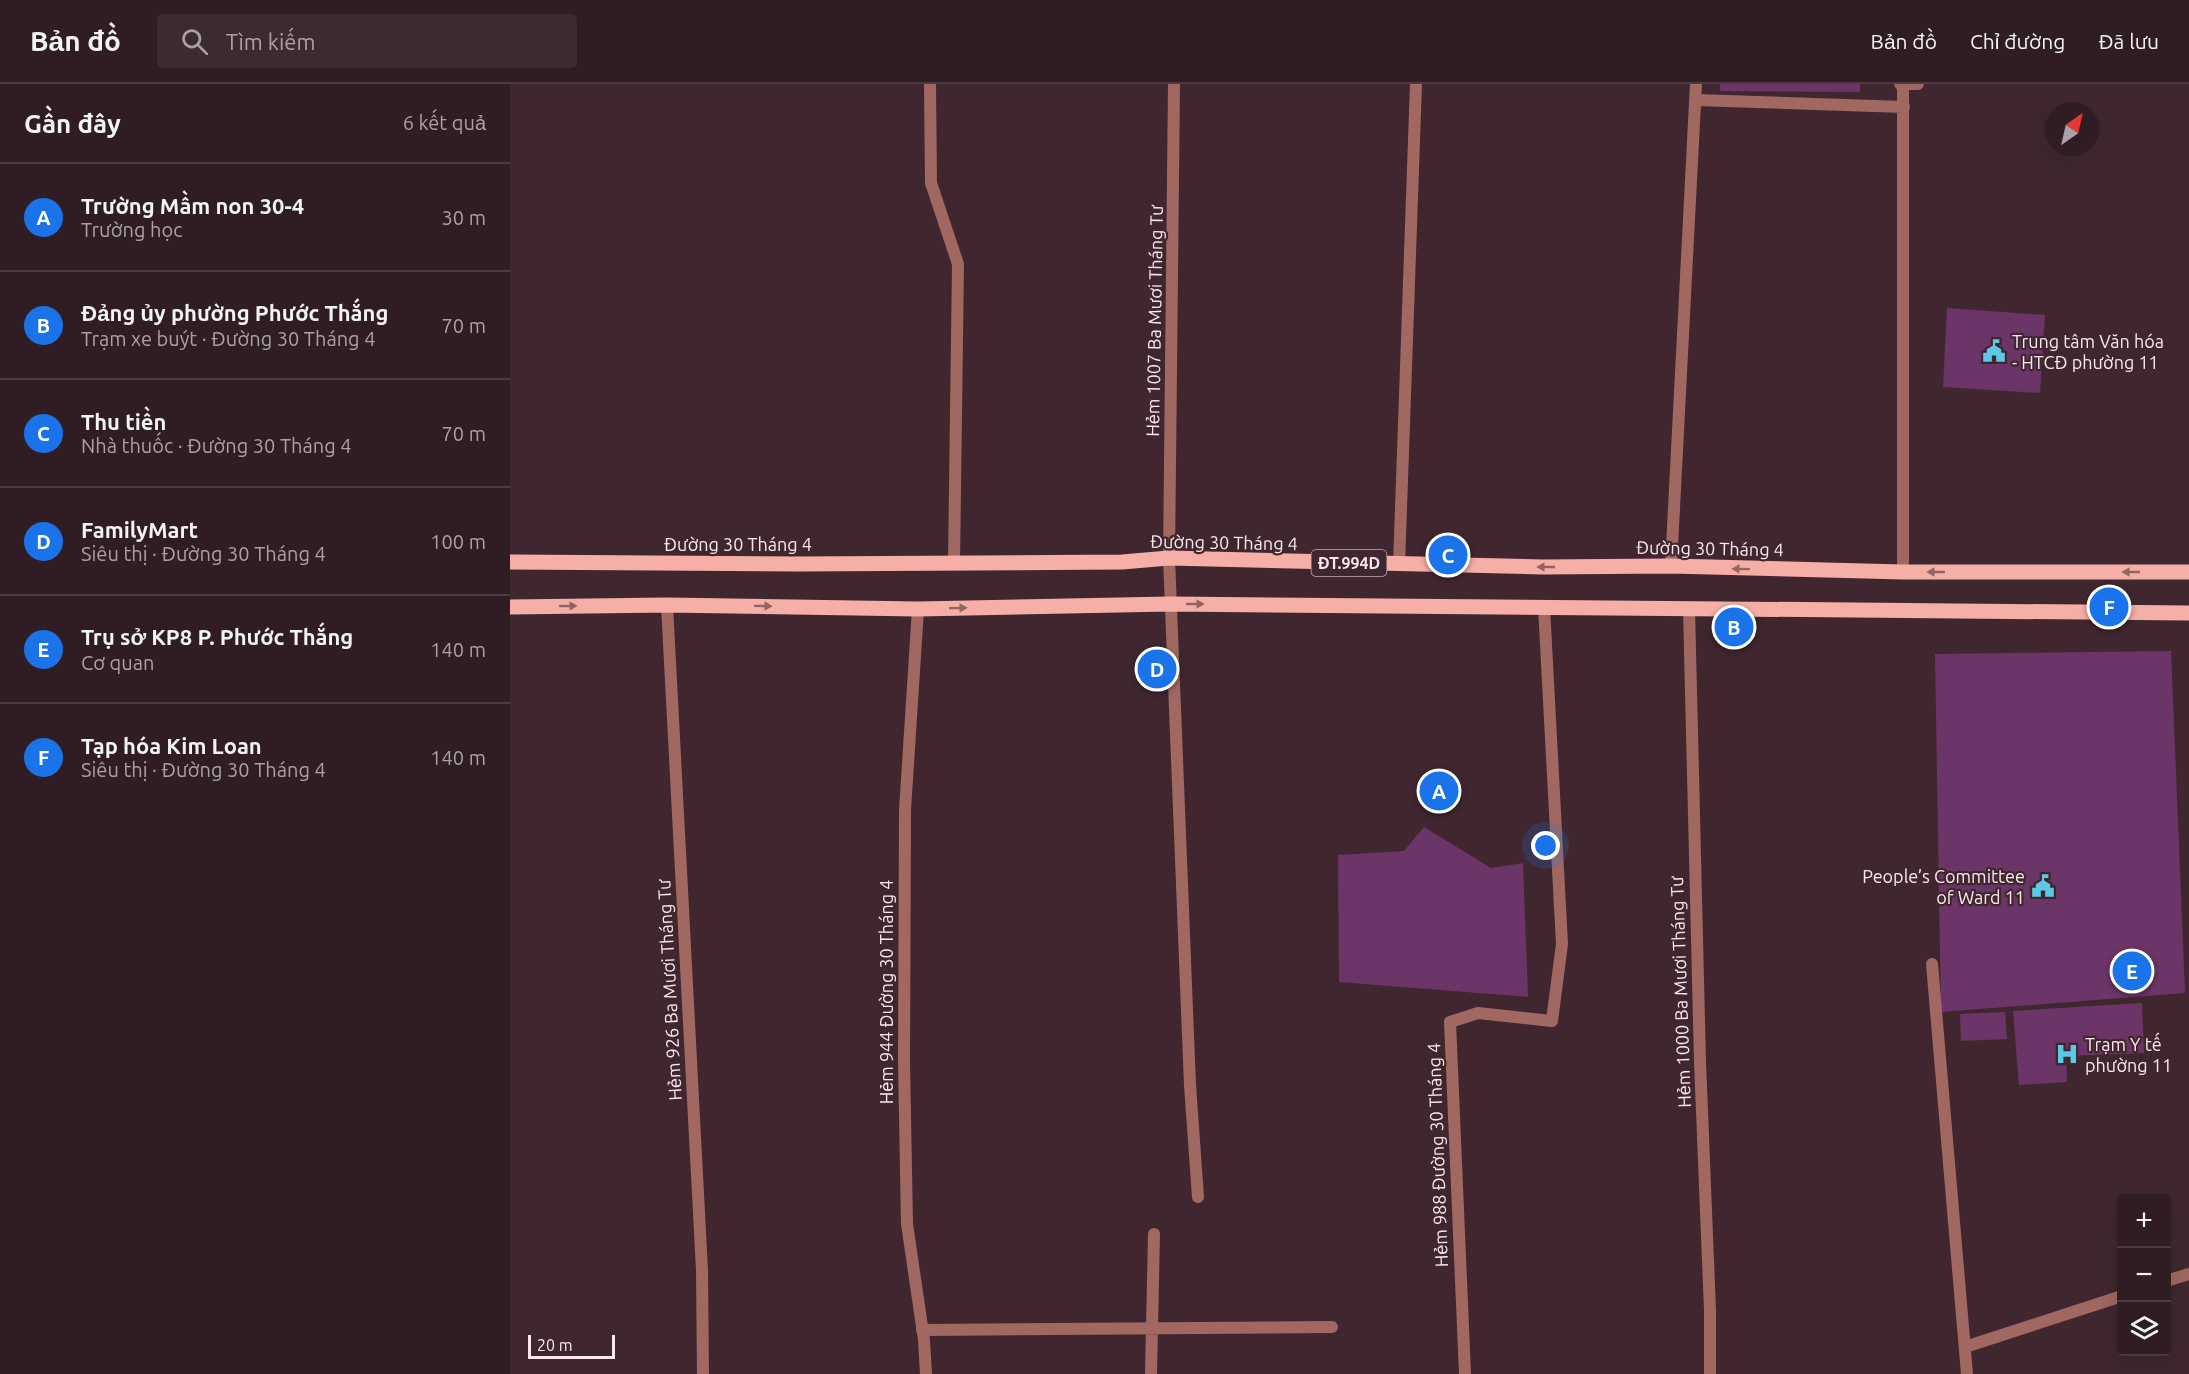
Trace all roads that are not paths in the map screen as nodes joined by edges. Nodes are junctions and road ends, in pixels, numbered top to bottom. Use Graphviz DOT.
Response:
graph roads {
  1 [pos="930,84"];
  2 [pos="1174,84"];
  3 [pos="1416,84"];
  4 [pos="1696,84"];
  5 [pos="1902,84"];
  6 [pos="1918,84"];
  7 [pos="1695,100"];
  8 [pos="1904,107"];
  9 [pos="1169,558"];
  10 [pos="510,562"];
  11 [pos="954,563"];
  12 [pos="1399,565"];
  13 [pos="1671,566"];
  14 [pos="1903,572"];
  15 [pos="2189,572"];
  16 [pos="1170,604"];
  17 [pos="666,605"];
  18 [pos="510,607"];
  19 [pos="1544,607"];
  20 [pos="918,609"];
  21 [pos="1689,609"];
  22 [pos="2189,614"];
  23 [pos="1932,964"];
  24 [pos="1198,1197"];
  25 [pos="1154,1234"];
  26 [pos="2189,1274"];
  27 [pos="2171,1279"];
  28 [pos="2117,1297"];
  29 [pos="1332,1327"];
  30 [pos="1151,1329"];
  31 [pos="922,1330"];
  32 [pos="1965,1347"];
  33 [pos="703,1374"];
  34 [pos="926,1374"];
  35 [pos="1151,1374"];
  36 [pos="1465,1374"];
  37 [pos="1710,1374"];
  38 [pos="1967,1374"];
  1 -- 11 [label="street"];
  2 -- 9 [label="street, Hẻm 1007 Ba Mươi Tháng Tư"];
  3 -- 12 [label="street"];
  4 -- 7 [label="street"];
  5 -- 6 [label="street"];
  5 -- 8 [label="street"];
  7 -- 8 [label="street"];
  7 -- 13 [label="street"];
  8 -- 14 [label="street"];
  9 -- 11 [label="main road, Đường 30 Tháng 4 / ĐT.994D"];
  9 -- 12 [label="main road, Đường 30 Tháng 4 / ĐT.994D"];
  9 -- 16 [label="street, Hẻm 1007 Ba Mươi Tháng Tư"];
  10 -- 11 [label="main road, Đường 30 Tháng 4 / ĐT.994D"];
  13 -- 12 [label="main road, Đường 30 Tháng 4 / ĐT.994D, one-way"];
  14 -- 13 [label="main road, Đường 30 Tháng 4 / ĐT.994D, one-way"];
  15 -- 14 [label="main road, Đường 30 Tháng 4 / ĐT.994D, one-way"];
  16 -- 19 [label="main road, one-way"];
  20 -- 16 [label="main road, one-way"];
  16 -- 24 [label="street, Hẻm 1007 Ba Mươi Tháng Tư"];
  18 -- 17 [label="main road, one-way"];
  17 -- 20 [label="main road, one-way"];
  17 -- 33 [label="street, Hẻm 926 Ba Mươi Tháng Tư"];
  19 -- 21 [label="main road"];
  19 -- 36 [label="street, Hẻm 988 Đường 30 Tháng 4"];
  20 -- 31 [label="street, Hẻm 944 Đường 30 Tháng 4"];
  21 -- 22 [label="main road"];
  21 -- 37 [label="street, Hẻm 1000 Ba Mươi Tháng Tư"];
  23 -- 32 [label="street"];
  25 -- 30 [label="street"];
  26 -- 27 [label="street"];
  28 -- 32 [label="street"];
  29 -- 30 [label="street"];
  30 -- 31 [label="street"];
  30 -- 35 [label="street"];
  31 -- 34 [label="street, Hẻm 944 Đường 30 Tháng 4"];
  32 -- 38 [label="street"];
}
